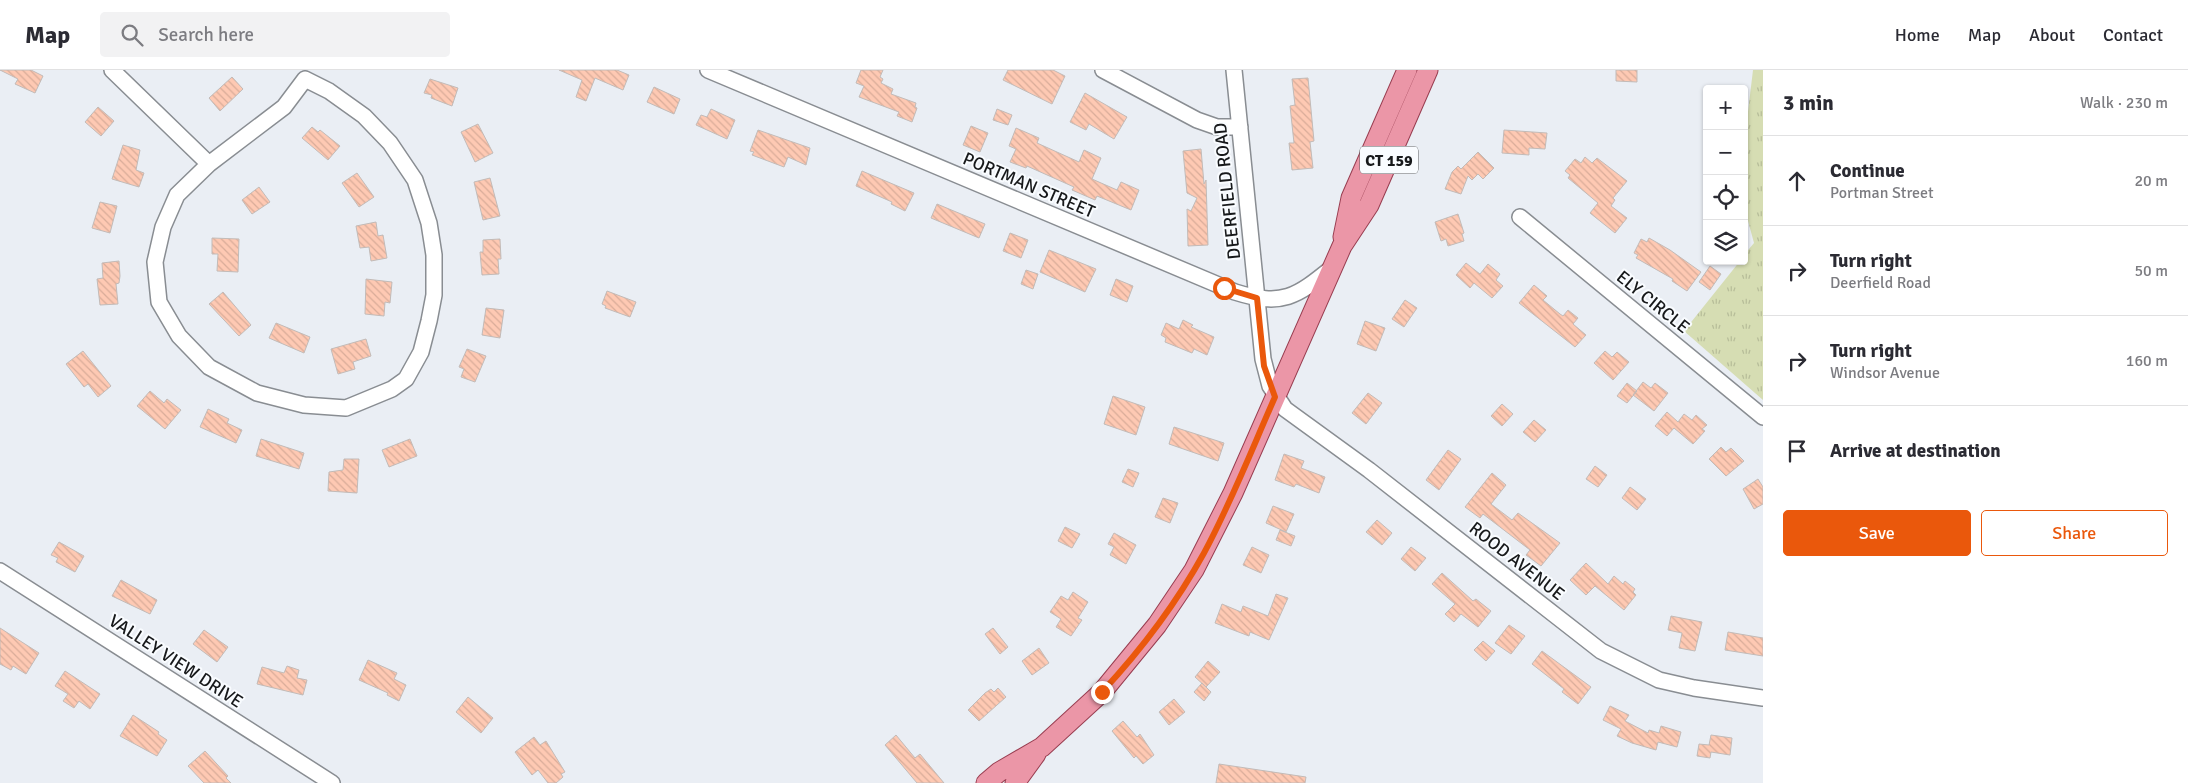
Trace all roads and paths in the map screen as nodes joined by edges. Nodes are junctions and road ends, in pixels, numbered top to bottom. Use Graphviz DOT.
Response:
graph roads {
  1 [pos="112,70"];
  2 [pos="708,70"];
  3 [pos="1103,70"];
  4 [pos="1234,70"];
  5 [pos="1407,70"];
  6 [pos="1428,70"];
  7 [pos="308,74"];
  8 [pos="1240,127"];
  9 [pos="209,164"];
  10 [pos="1520,217"];
  11 [pos="1342,246"];
  12 [pos="1333,266"];
  13 [pos="1257,298"];
  14 [pos="1275,397"];
  15 [pos="1763,417"];
  16 [pos="0,571"];
  17 [pos="1763,698"];
  18 [pos="1042,748"];
  19 [pos="332,783"];
  20 [pos="986,783"];
  21 [pos="1015,783"];
  1 -- 9 [label="street"];
  2 -- 13 [label="street, PORTMAN STREET"];
  3 -- 8 [label="street"];
  4 -- 8 [label="street, DEERFIELD ROAD"];
  5 -- 11 [label="main road, CT 159"];
  6 -- 11 [label="main road, CT 159"];
  7 -- 9 [label="street"];
  7 -- 9 [label="street"];
  8 -- 13 [label="street, DEERFIELD ROAD"];
  10 -- 15 [label="street, ELY CIRCLE"];
  11 -- 12 [label="main road, CT 159"];
  12 -- 13 [label="street, PORTMAN STREET"];
  12 -- 14 [label="main road, CT 159"];
  13 -- 14 [label="street, DEERFIELD ROAD"];
  14 -- 17 [label="street, ROOD AVENUE"];
  14 -- 18 [label="main road, CT 159"];
  16 -- 19 [label="street, VALLEY VIEW DRIVE"];
  18 -- 20 [label="main road, CT 159"];
  18 -- 21 [label="main road, CT 159"];
}
